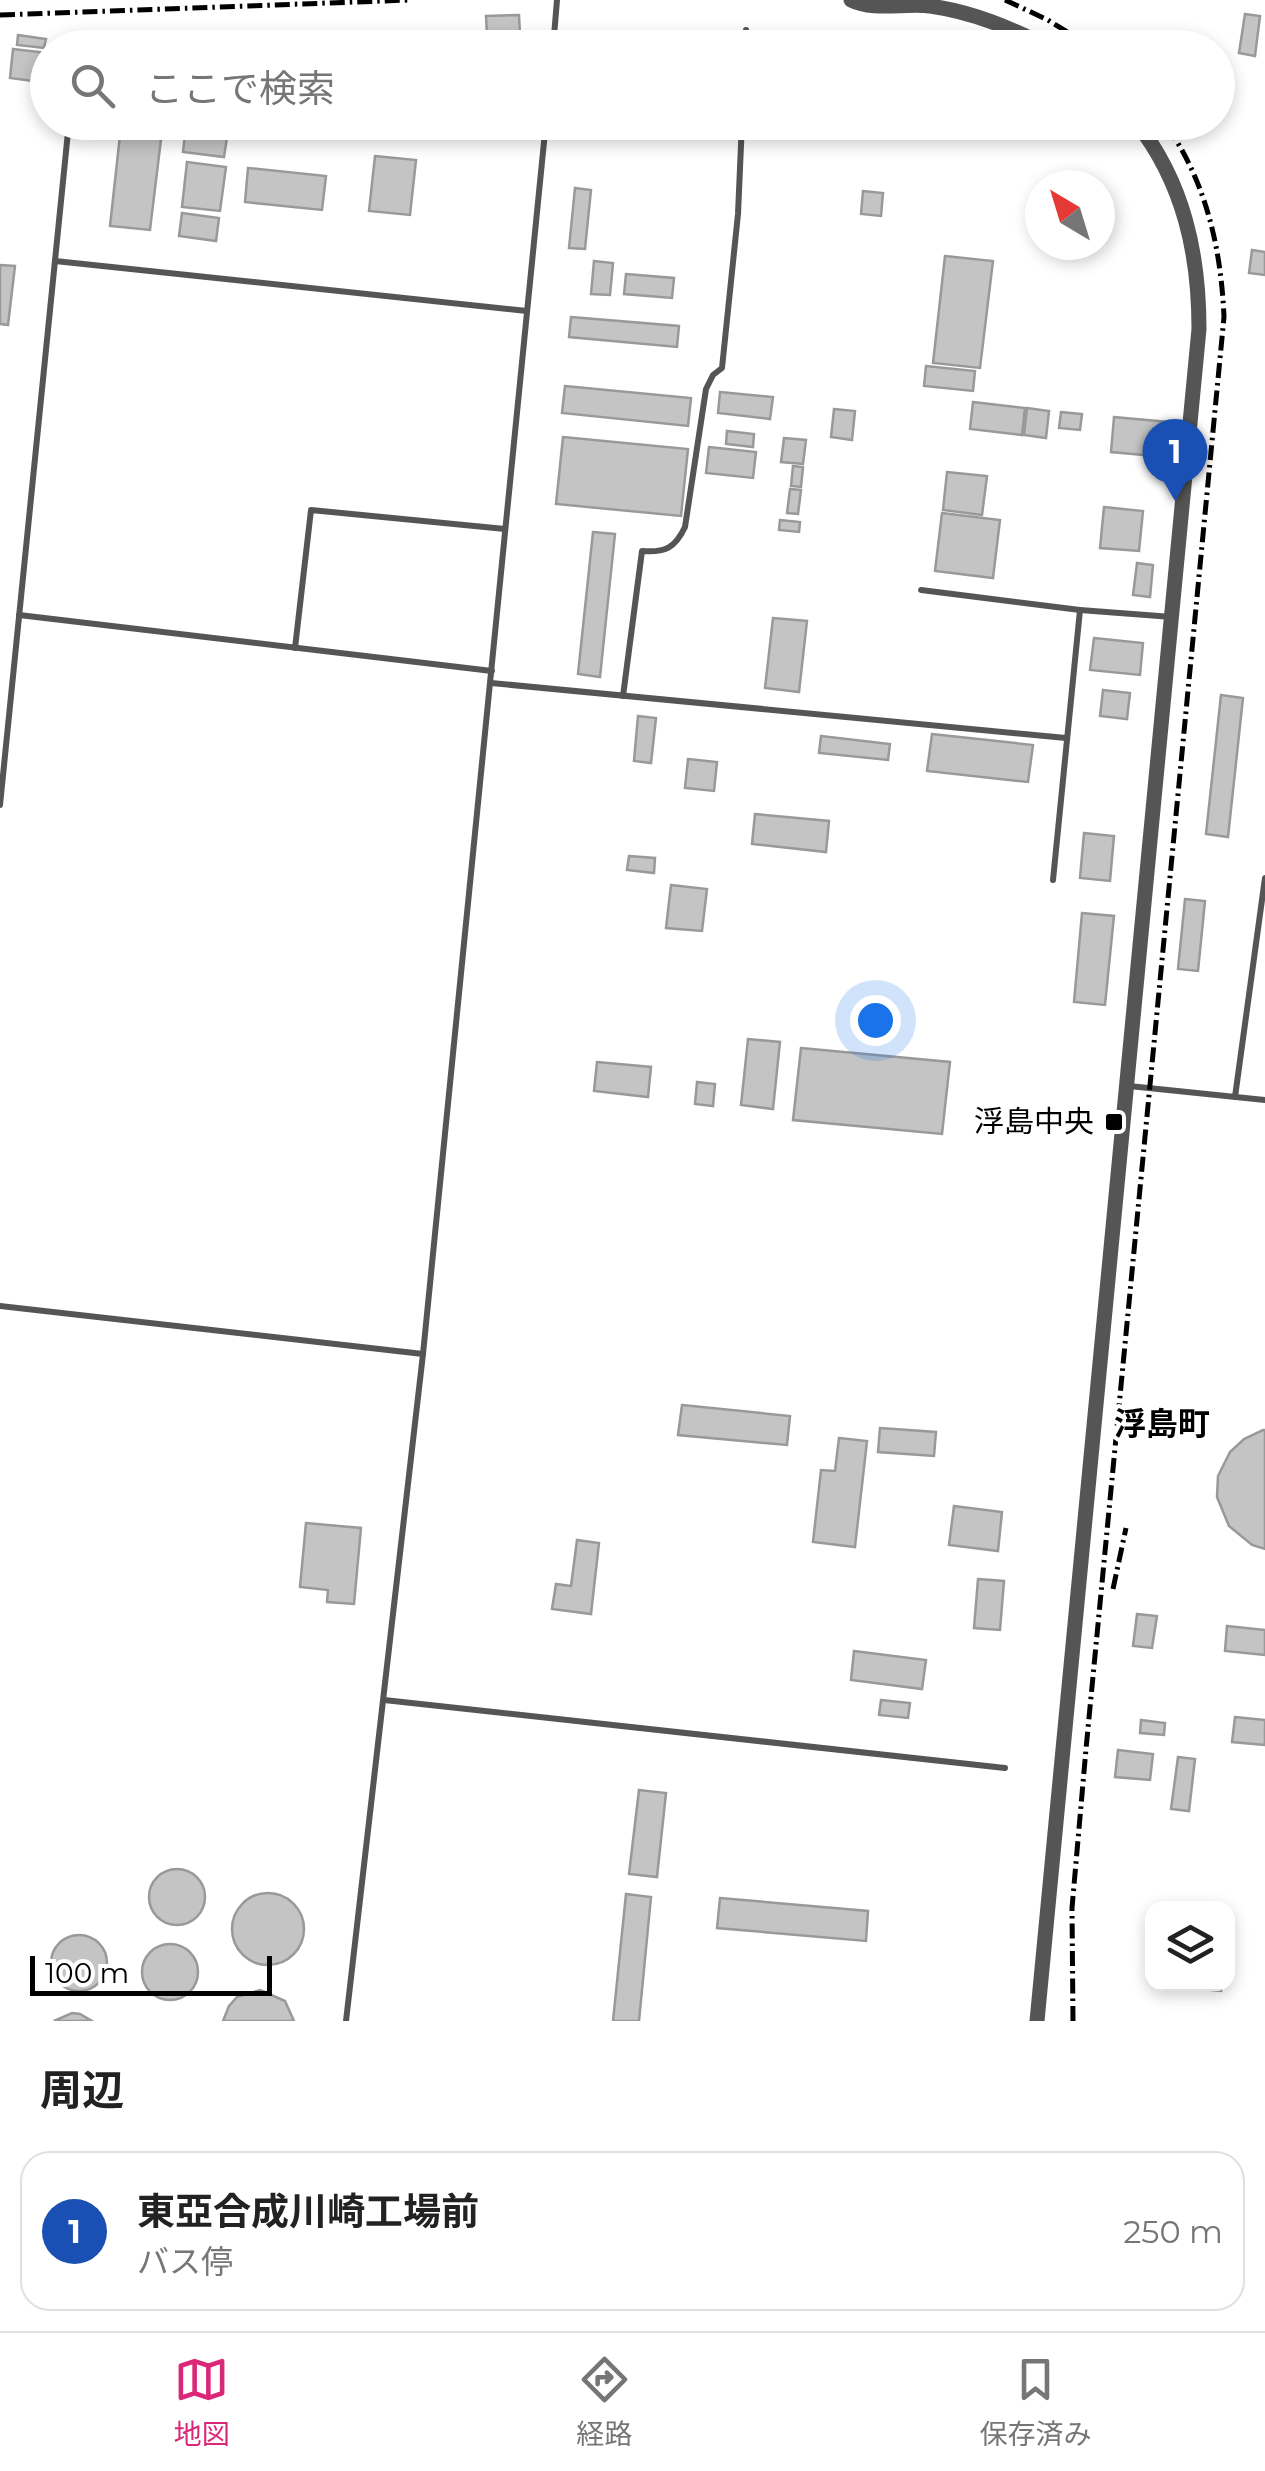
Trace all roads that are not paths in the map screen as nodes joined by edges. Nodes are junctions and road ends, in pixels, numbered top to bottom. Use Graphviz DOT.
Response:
graph roads {
  1 [pos="557,0"];
  2 [pos="851,0"];
  3 [pos="554,30"];
  4 [pos="1013,30"];
  5 [pos="67,140"];
  6 [pos="544,140"];
  7 [pos="741,140"];
  8 [pos="1147,140"];
  9 [pos="55,261"];
  10 [pos="527,311"];
  11 [pos="506,529"];
  12 [pos="921,590"];
  13 [pos="1080,610"];
  14 [pos="19,615"];
  15 [pos="1173,618"];
  16 [pos="295,648"];
  17 [pos="492,671"];
  18 [pos="490,684"];
  19 [pos="622,696"];
  20 [pos="1066,738"];
  21 [pos="0,806"];
  22 [pos="1265,878"];
  23 [pos="1053,880"];
  24 [pos="1127,1086"];
  25 [pos="1235,1096"];
  26 [pos="1265,1100"];
  27 [pos="0,1306"];
  28 [pos="423,1354"];
  29 [pos="384,1700"];
  30 [pos="1005,1768"];
  31 [pos="346,2021"];
  32 [pos="1037,2021"];
  1 -- 3 [label="lane"];
  2 -- 4 [label="street"];
  5 -- 9 [label="lane"];
  6 -- 10 [label="lane"];
  7 -- 19 [label="lane"];
  8 -- 15 [label="street"];
  9 -- 10 [label="lane"];
  9 -- 14 [label="lane"];
  10 -- 11 [label="lane"];
  11 -- 16 [label="lane"];
  11 -- 17 [label="lane"];
  12 -- 13 [label="lane"];
  13 -- 15 [label="lane"];
  13 -- 20 [label="lane"];
  14 -- 16 [label="lane"];
  14 -- 21 [label="lane"];
  15 -- 24 [label="street"];
  16 -- 17 [label="lane"];
  17 -- 18 [label="lane"];
  18 -- 19 [label="lane"];
  18 -- 28 [label="lane"];
  19 -- 20 [label="lane"];
  20 -- 23 [label="lane"];
  22 -- 25 [label="lane"];
  24 -- 25 [label="lane"];
  24 -- 32 [label="street"];
  25 -- 26 [label="lane"];
  27 -- 28 [label="lane"];
  28 -- 29 [label="lane"];
  29 -- 30 [label="lane"];
  29 -- 31 [label="lane"];
}
